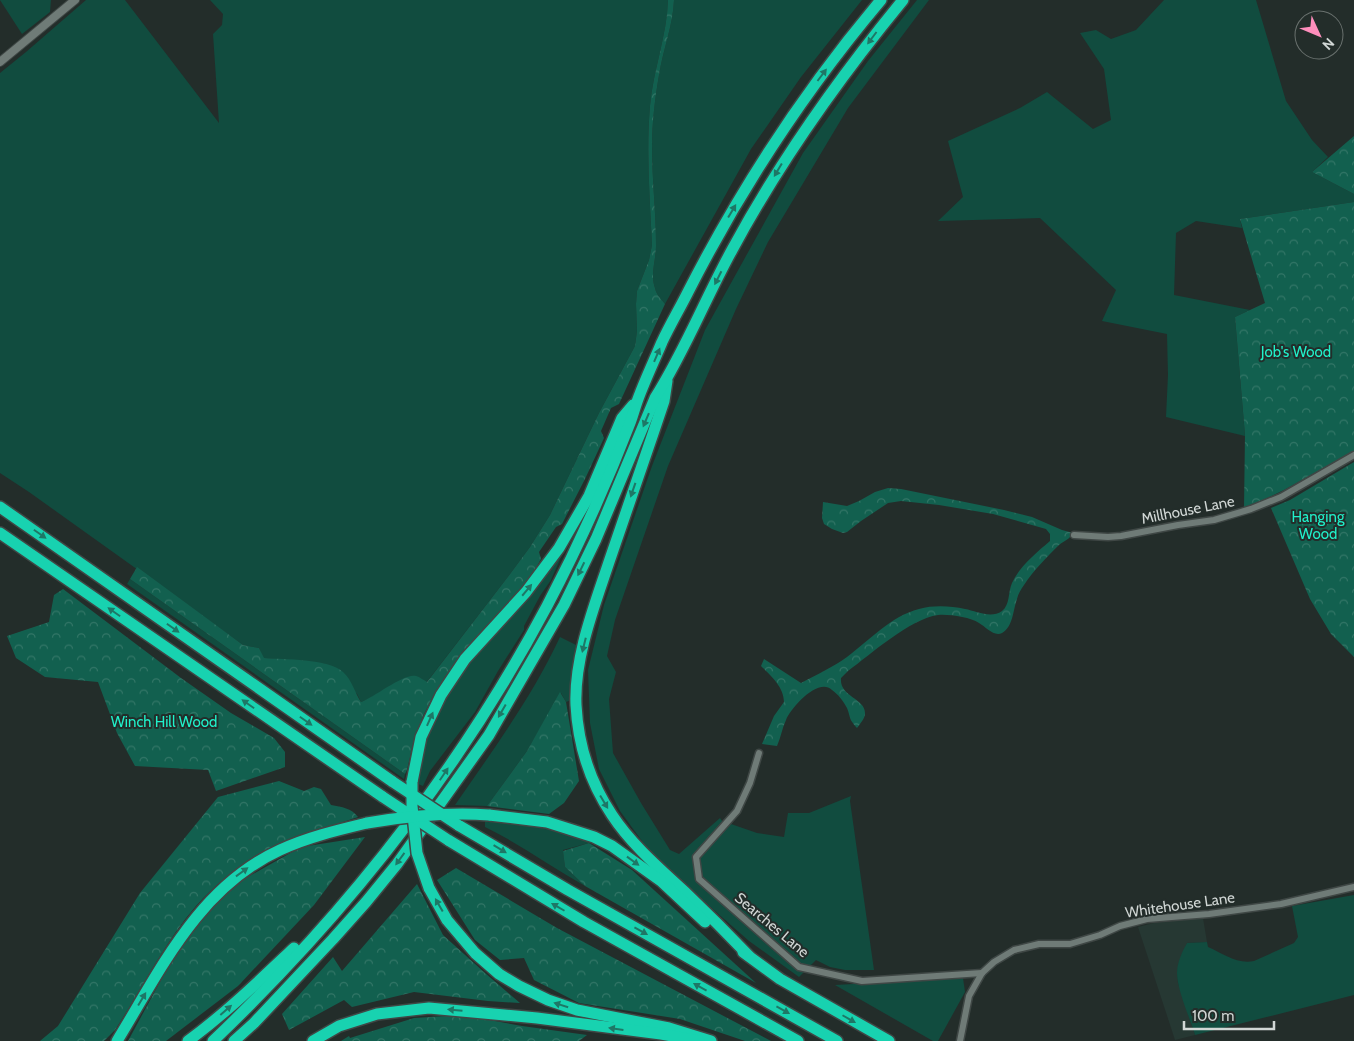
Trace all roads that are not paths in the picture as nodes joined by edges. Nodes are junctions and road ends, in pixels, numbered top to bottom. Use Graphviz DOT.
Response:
graph roads {
  1 [pos="74,0"];
  2 [pos="881,0"];
  3 [pos="903,0"];
  4 [pos="0,62"];
  5 [pos="668,377"];
  6 [pos="638,400"];
  7 [pos="1354,455"];
  8 [pos="0,507"];
  9 [pos="0,533"];
  10 [pos="1074,535"];
  11 [pos="759,753"];
  12 [pos="1354,887"];
  13 [pos="327,922"];
  14 [pos="748,956"];
  15 [pos="982,973"];
  16 [pos="117,1041"];
  17 [pos="188,1041"];
  18 [pos="213,1041"];
  19 [pos="234,1041"];
  20 [pos="313,1041"];
  21 [pos="699,1041"];
  22 [pos="711,1041"];
  23 [pos="798,1041"];
  24 [pos="838,1041"];
  25 [pos="889,1041"];
  26 [pos="960,1041"];
  1 -- 4 [label="street"];
  6 -- 2 [label="highway, one-way"];
  3 -- 5 [label="highway, one-way"];
  5 -- 14 [label="highway, one-way"];
  5 -- 19 [label="highway, one-way"];
  13 -- 6 [label="highway, one-way"];
  22 -- 6 [label="highway, one-way, bridge"];
  7 -- 10 [label="street, Millhouse Lane"];
  8 -- 24 [label="highway, one-way, bridge"];
  23 -- 9 [label="highway, one-way, bridge"];
  11 -- 15 [label="street, Searches Lane"];
  12 -- 15 [label="street, Whitehouse Lane"];
  17 -- 13 [label="highway, one-way"];
  13 -- 18 [label="highway"];
  16 -- 14 [label="highway, one-way, bridge"];
  14 -- 25 [label="highway, one-way"];
  15 -- 26 [label="street, Whitehouse Lane"];
  21 -- 20 [label="highway, one-way"];
}
